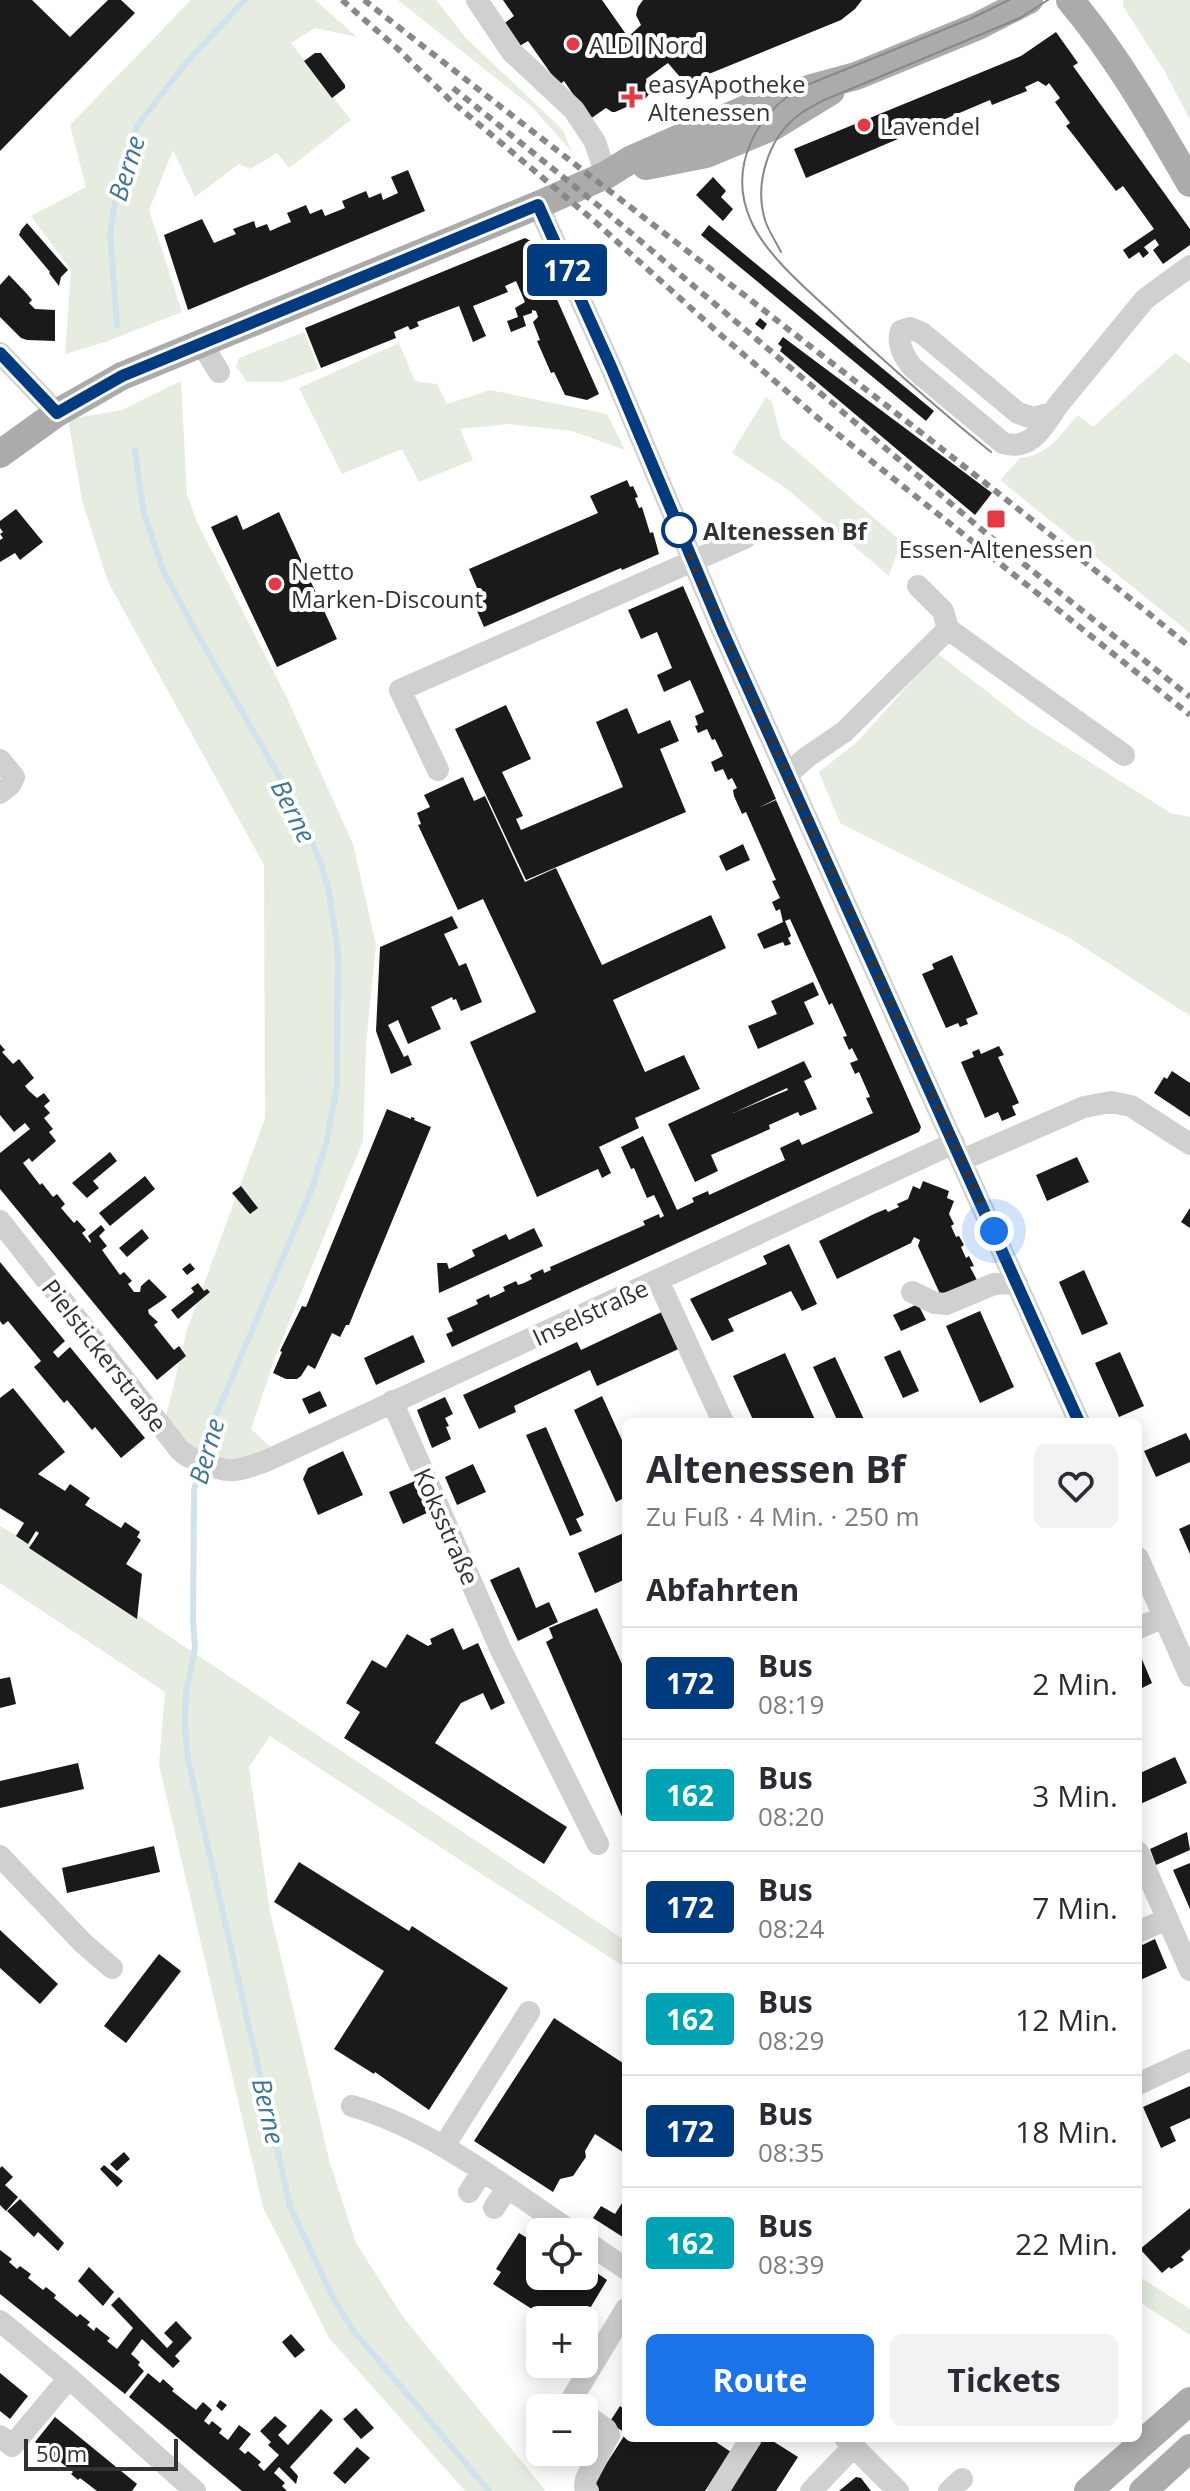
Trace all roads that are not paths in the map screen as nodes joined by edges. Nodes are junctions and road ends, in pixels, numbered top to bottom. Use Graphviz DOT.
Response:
graph roads {
  1 [pos="477,0"];
  2 [pos="1029,0"];
  3 [pos="1070,0"];
  4 [pos="606,175"];
  5 [pos="1190,183"];
  6 [pos="538,205"];
  7 [pos="1190,266"];
  8 [pos="202,344"];
  9 [pos="0,353"];
  10 [pos="219,372"];
  11 [pos="57,413"];
  12 [pos="1053,413"];
  13 [pos="0,454"];
  14 [pos="745,538"];
  15 [pos="693,562"];
  16 [pos="918,586"];
  17 [pos="948,629"];
  18 [pos="1124,755"];
  19 [pos="0,760"];
  20 [pos="438,770"];
  21 [pos="788,774"];
  22 [pos="0,793"];
  23 [pos="1190,1144"];
  24 [pos="958,1152"];
  25 [pos="0,1221"];
  26 [pos="658,1280"];
  27 [pos="1017,1283"];
  28 [pos="912,1292"];
  29 [pos="392,1401"];
  30 [pos="721,1418"];
  31 [pos="1077,1418"];
  32 [pos="224,1472"];
  33 [pos="1142,1567"];
  34 [pos="1164,1617"];
  35 [pos="1142,1626"];
  36 [pos="1190,1676"];
  37 [pos="598,1844"];
  38 [pos="0,1856"];
  39 [pos="1142,1861"];
  40 [pos="1167,1919"];
  41 [pos="1142,1930"];
  42 [pos="112,1968"];
  43 [pos="1190,1970"];
  44 [pos="529,2012"];
  45 [pos="1190,2060"];
  46 [pos="1142,2082"];
  47 [pos="352,2106"];
  48 [pos="444,2146"];
  49 [pos="483,2171"];
  50 [pos="507,2188"];
  51 [pos="469,2192"];
  52 [pos="494,2208"];
  53 [pos="551,2218"];
  54 [pos="598,2250"];
  55 [pos="622,2266"];
  56 [pos="622,2316"];
  57 [pos="0,2321"];
  58 [pos="69,2378"];
  59 [pos="575,2394"];
  60 [pos="1190,2401"];
  61 [pos="598,2424"];
  62 [pos="0,2436"];
  63 [pos="749,2442"];
  64 [pos="850,2442"];
  65 [pos="1190,2448"];
  66 [pos="598,2456"];
  67 [pos="593,2466"];
  68 [pos="1112,2481"];
  69 [pos="190,2490"];
  70 [pos="588,2491"];
  71 [pos="718,2491"];
  72 [pos="811,2491"];
  73 [pos="898,2491"];
  74 [pos="1088,2491"];
  75 [pos="1143,2491"];
  1 -- 4 [label="street"];
  2 -- 4 [label="main road"];
  3 -- 5 [label="main road"];
  4 -- 6 [label="main road"];
  6 -- 8 [label="main road"];
  6 -- 15 [label="street"];
  7 -- 12 [label="street"];
  8 -- 10 [label="street"];
  8 -- 11 [label="main road"];
  9 -- 11 [label="street"];
  11 -- 13 [label="main road"];
  12 -- 12 [label="street"];
  14 -- 15 [label="street"];
  15 -- 20 [label="street"];
  15 -- 21 [label="street"];
  16 -- 17 [label="street"];
  17 -- 18 [label="street"];
  17 -- 21 [label="street"];
  19 -- 22 [label="street"];
  21 -- 24 [label="street"];
  23 -- 24 [label="street, Inselstraße"];
  24 -- 26 [label="street, Inselstraße"];
  24 -- 27 [label="street"];
  25 -- 32 [label="street, Pielstickerstraße"];
  26 -- 29 [label="street, Inselstraße"];
  26 -- 30 [label="street"];
  27 -- 28 [label="street"];
  27 -- 31 [label="street"];
  29 -- 32 [label="street, Inselstraße"];
  29 -- 37 [label="street, Koksstraße"];
  33 -- 34 [label="street"];
  34 -- 35 [label="street"];
  34 -- 36 [label="street"];
  38 -- 42 [label="street"];
  39 -- 40 [label="street"];
  40 -- 41 [label="street"];
  40 -- 43 [label="street"];
  44 -- 48 [label="street"];
  45 -- 46 [label="street"];
  47 -- 48 [label="street"];
  48 -- 49 [label="street"];
  49 -- 50 [label="street"];
  49 -- 51 [label="street"];
  50 -- 52 [label="street"];
  50 -- 53 [label="street"];
  54 -- 55 [label="street"];
  56 -- 59 [label="street"];
  57 -- 58 [label="street"];
  58 -- 62 [label="street"];
  58 -- 69 [label="street"];
  60 -- 68 [label="main road"];
  61 -- 66 [label="street"];
  63 -- 71 [label="street"];
  64 -- 72 [label="street"];
  64 -- 73 [label="street"];
  65 -- 75 [label="main road"];
  67 -- 70 [label="street"];
  68 -- 74 [label="main road"];
}
